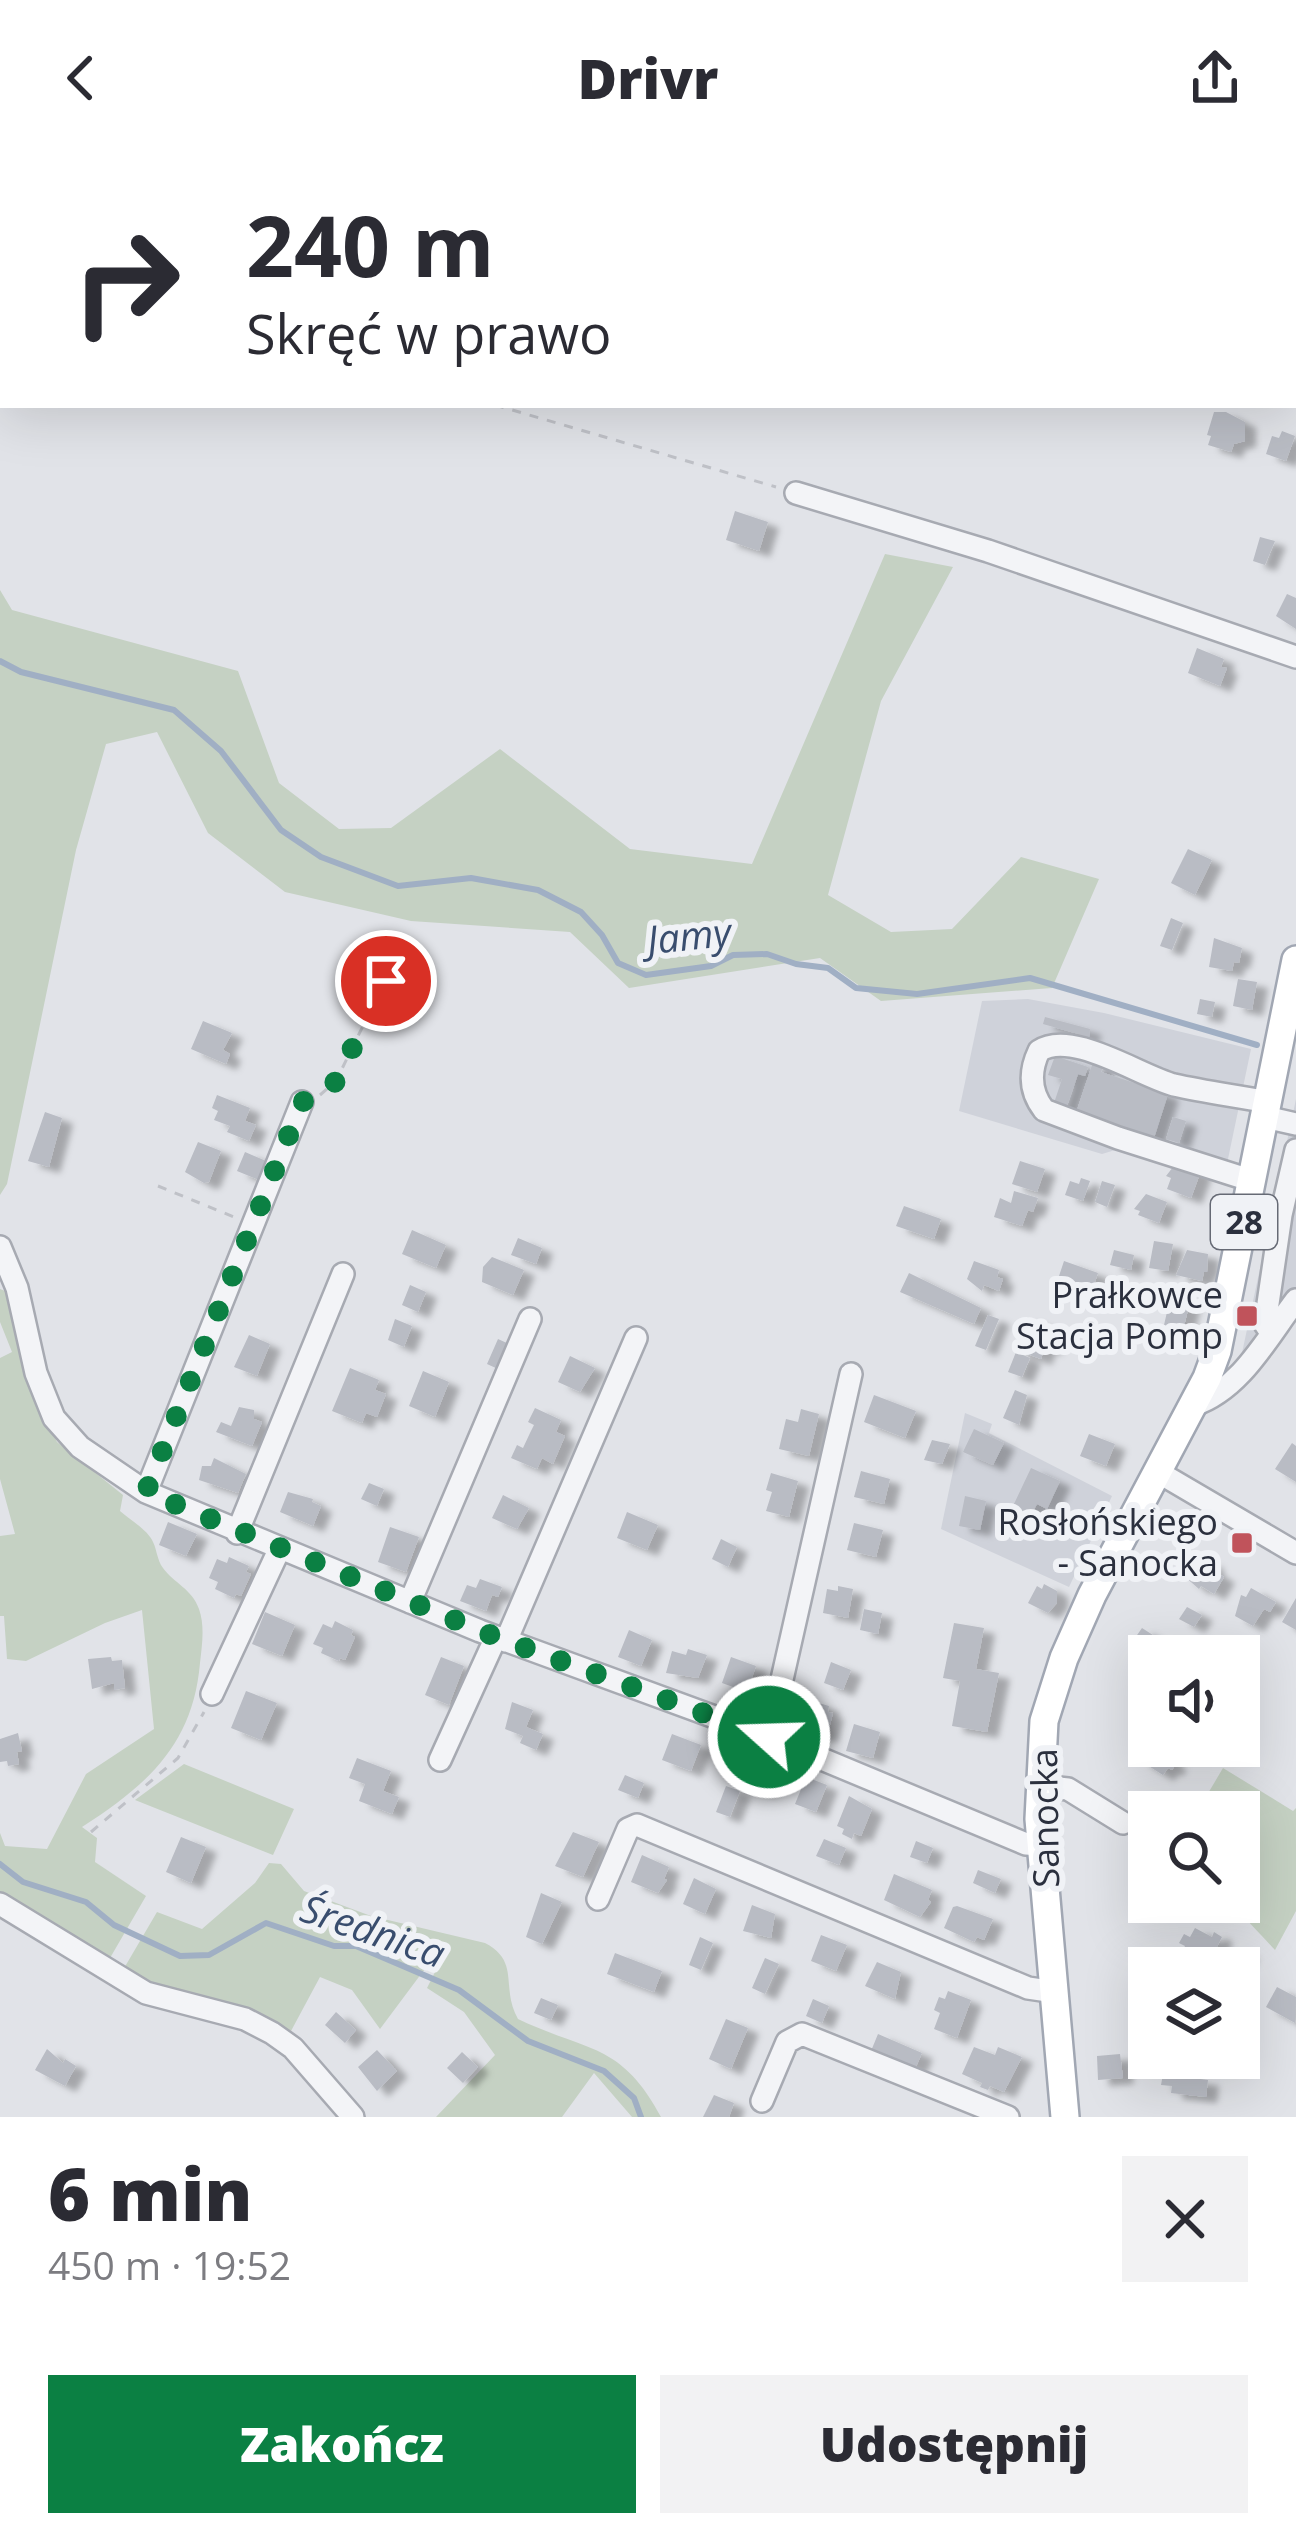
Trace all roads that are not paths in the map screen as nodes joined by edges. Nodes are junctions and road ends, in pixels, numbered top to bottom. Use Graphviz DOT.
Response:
graph roads {
  1 [pos="796,493"];
  2 [pos="1296,657"];
  3 [pos="1296,960"];
  4 [pos="302,1102"];
  5 [pos="1267,1109"];
  6 [pos="1296,1124"];
  7 [pos="1296,1150"];
  8 [pos="1252,1181"];
  9 [pos="0,1247"];
  10 [pos="343,1274"];
  11 [pos="1296,1300"];
  12 [pos="530,1319"];
  13 [pos="1271,1333"];
  14 [pos="636,1338"];
  15 [pos="851,1374"];
  16 [pos="1194,1405"];
  17 [pos="1158,1472"];
  18 [pos="146,1492"];
  19 [pos="238,1533"];
  20 [pos="279,1550"];
  21 [pos="1296,1553"];
  22 [pos="410,1602"];
  23 [pos="501,1639"];
  24 [pos="212,1694"];
  25 [pos="769,1737"];
  26 [pos="440,1760"];
  27 [pos="1039,1786"];
  28 [pos="1123,1823"];
  29 [pos="1041,1846"];
  30 [pos="598,1900"];
  31 [pos="0,1904"];
  32 [pos="1055,1992"];
  33 [pos="762,2102"];
  34 [pos="353,2117"];
  35 [pos="1008,2117"];
  36 [pos="1065,2117"];
  1 -- 2 [label="street"];
  3 -- 5 [label="main road, 28"];
  4 -- 18 [label="street"];
  5 -- 6 [label="street"];
  5 -- 8 [label="main road, 28"];
  5 -- 8 [label="street"];
  7 -- 13 [label="street"];
  8 -- 16 [label="main road, 28"];
  9 -- 18 [label="street"];
  10 -- 19 [label="street"];
  11 -- 13 [label="street"];
  12 -- 22 [label="street"];
  13 -- 16 [label="street"];
  14 -- 23 [label="street"];
  15 -- 25 [label="street"];
  16 -- 17 [label="main road, 28"];
  17 -- 21 [label="street"];
  17 -- 27 [label="main road, Sanocka / 28"];
  18 -- 19 [label="street"];
  19 -- 20 [label="street"];
  20 -- 22 [label="street"];
  20 -- 24 [label="street"];
  22 -- 23 [label="street"];
  23 -- 25 [label="street"];
  23 -- 26 [label="street"];
  25 -- 29 [label="street"];
  27 -- 28 [label="street"];
  27 -- 29 [label="main road, Sanocka / 28"];
  29 -- 32 [label="main road, Sanocka / 28"];
  30 -- 32 [label="street"];
  31 -- 34 [label="street"];
  32 -- 36 [label="main road, Sanocka / 28"];
  33 -- 35 [label="street"];
}
